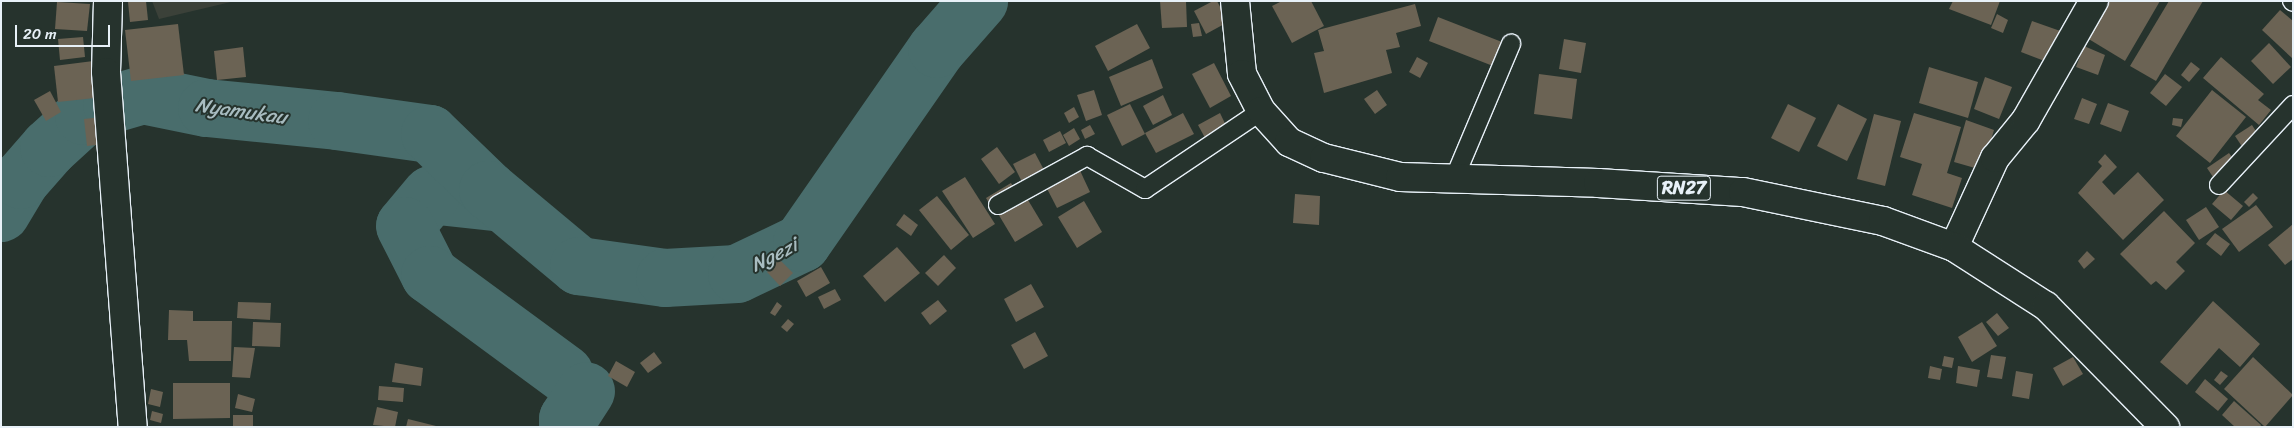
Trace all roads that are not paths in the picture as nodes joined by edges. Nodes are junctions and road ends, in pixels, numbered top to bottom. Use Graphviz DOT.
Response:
graph roads {
  1 [pos="108,1"];
  2 [pos="1235,1"];
  3 [pos="2094,1"];
  4 [pos="1510,44"];
  5 [pos="2293,105"];
  6 [pos="1261,111"];
  7 [pos="1454,179"];
  8 [pos="2219,185"];
  9 [pos="998,205"];
  10 [pos="1954,247"];
  11 [pos="133,427"];
  12 [pos="2165,427"];
  1 -- 11 [label="main road"];
  2 -- 6 [label="main road, RN27"];
  3 -- 10 [label="main road"];
  4 -- 7 [label="lane"];
  5 -- 8 [label="lane"];
  6 -- 7 [label="main road, RN27"];
  6 -- 9 [label="lane"];
  7 -- 10 [label="main road, RN27"];
  10 -- 12 [label="main road, RN27"];
}
